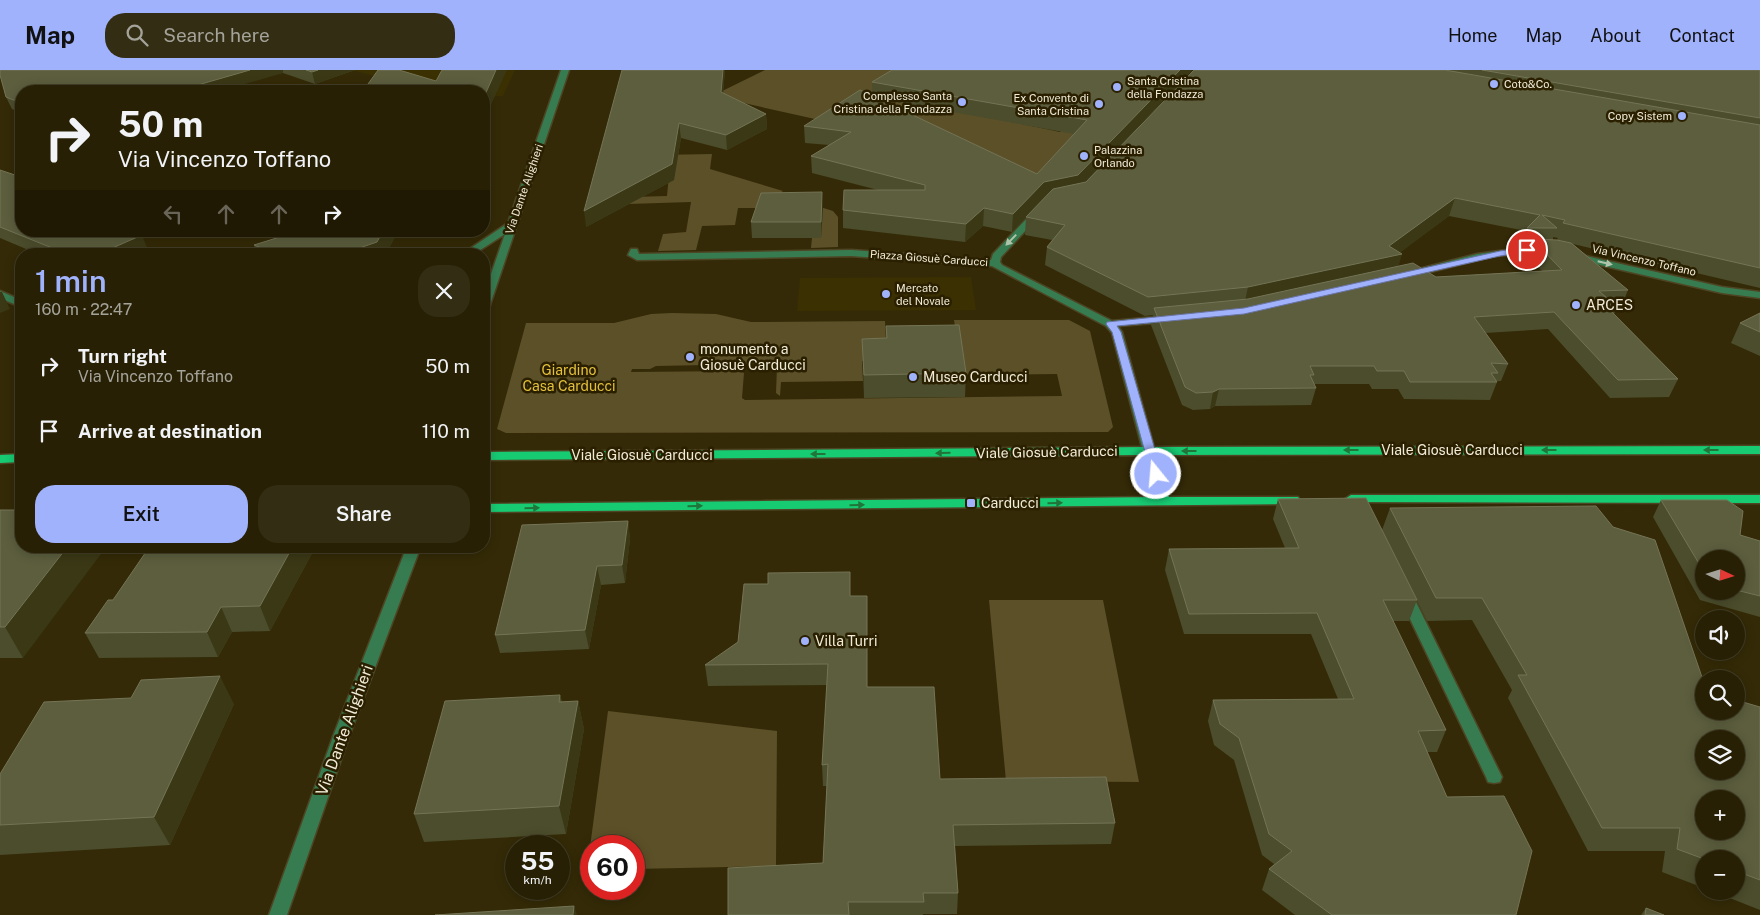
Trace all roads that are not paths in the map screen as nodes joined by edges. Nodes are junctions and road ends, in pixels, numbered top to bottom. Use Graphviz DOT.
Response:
graph roads {
  1 [pos="566,70"];
  2 [pos="1040,210"];
  3 [pos="512,225"];
  4 [pos="476,248"];
  5 [pos="634,251"];
  6 [pos="995,262"];
  7 [pos="1399,276"];
  8 [pos="490,290"];
  9 [pos="0,294"];
  10 [pos="1760,295"];
  11 [pos="15,301"];
  12 [pos="1175,318"];
  13 [pos="1110,324"];
  14 [pos="1760,450"];
  15 [pos="1149,451"];
  16 [pos="490,456"];
  17 [pos="15,458"];
  18 [pos="0,459"];
  19 [pos="1760,499"];
  20 [pos="1310,500"];
  21 [pos="1339,500"];
  22 [pos="1164,501"];
  23 [pos="490,508"];
  24 [pos="411,553"];
  25 [pos="1399,582"];
  26 [pos="1494,777"];
  27 [pos="278,915"];
  1 -- 3 [label="street, Via Dante Alighieri"];
  2 -- 6 [label="street, one-way"];
  3 -- 4 [label="street"];
  3 -- 8 [label="street, Via Dante Alighieri"];
  5 -- 6 [label="street, Piazza Giosuè Carducci"];
  6 -- 13 [label="street, Piazza Giosuè Carducci"];
  7 -- 10 [label="street, Via Vincenzo Toffano, one-way"];
  9 -- 11 [label="street"];
  12 -- 13 [label="street"];
  13 -- 15 [label="street"];
  14 -- 15 [label="main road, Viale Giosuè Carducci, one-way"];
  15 -- 16 [label="main road, Viale Giosuè Carducci, one-way"];
  15 -- 22 [label="main road"];
  17 -- 18 [label="main road"];
  19 -- 21 [label="main road"];
  20 -- 22 [label="main road"];
  23 -- 22 [label="main road, one-way"];
  24 -- 27 [label="street, Via Dante Alighieri"];
  25 -- 26 [label="street"];
}
